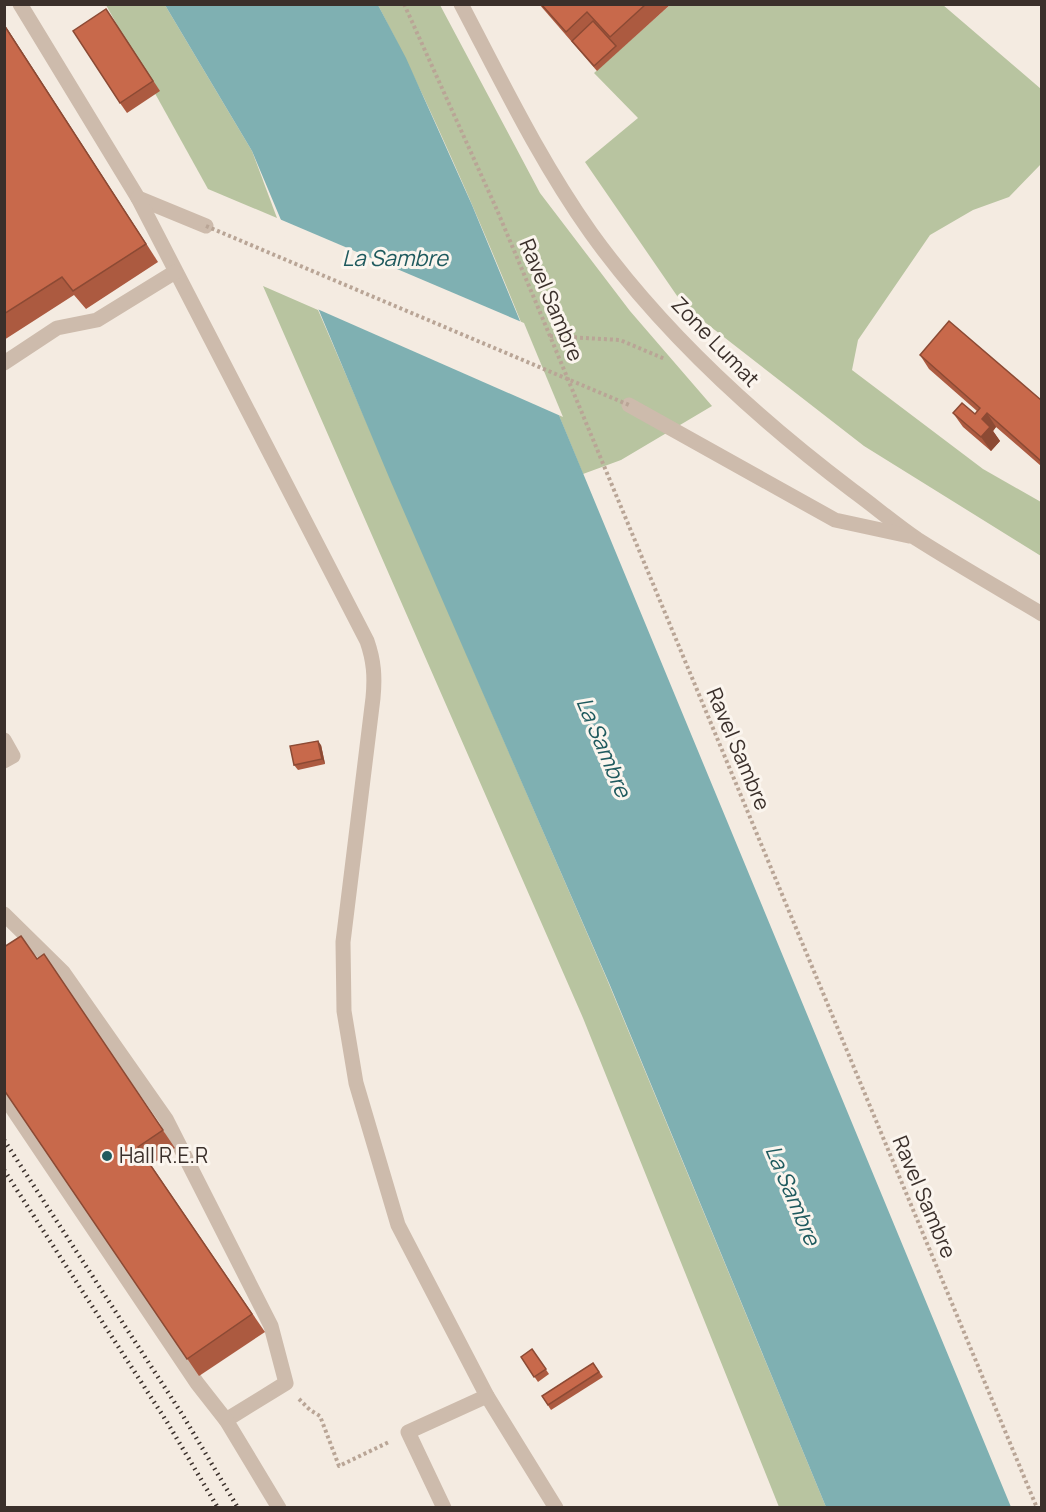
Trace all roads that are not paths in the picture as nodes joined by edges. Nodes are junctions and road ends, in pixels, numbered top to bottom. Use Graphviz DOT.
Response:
graph roads {
  1 [pos="20,4"];
  2 [pos="461,4"];
  3 [pos="138,198"];
  4 [pos="206,226"];
  5 [pos="175,272"];
  6 [pos="4,363"];
  7 [pos="629,405"];
  8 [pos="916,538"];
  9 [pos="1041,614"];
  10 [pos="4,740"];
  11 [pos="4,761"];
  12 [pos="4,914"];
  13 [pos="4,1096"];
  14 [pos="487,1396"];
  15 [pos="226,1420"];
  16 [pos="279,1508"];
  17 [pos="444,1508"];
  18 [pos="556,1508"];
  1 -- 3 [label="street"];
  2 -- 8 [label="street, Zone Lumat"];
  3 -- 4 [label="street"];
  3 -- 5 [label="street"];
  5 -- 6 [label="street"];
  5 -- 14 [label="street"];
  7 -- 8 [label="street"];
  8 -- 9 [label="street, Zone Lumat"];
  10 -- 11 [label="street"];
  12 -- 15 [label="street"];
  13 -- 15 [label="street"];
  14 -- 17 [label="street"];
  14 -- 18 [label="street"];
  15 -- 16 [label="street"];
}
